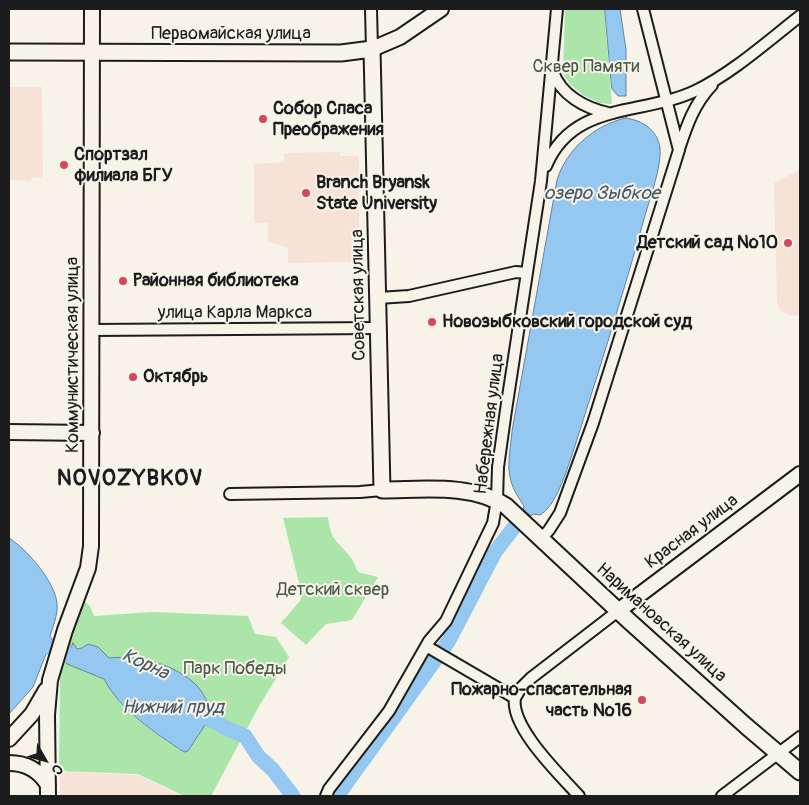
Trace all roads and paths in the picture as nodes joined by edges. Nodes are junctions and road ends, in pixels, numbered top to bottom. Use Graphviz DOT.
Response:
graph roads {
  1 [pos="92,9"];
  2 [pos="371,9"];
  3 [pos="441,9"];
  4 [pos="557,9"];
  5 [pos="643,9"];
  6 [pos="800,17"];
  7 [pos="372,49"];
  8 [pos="9,52"];
  9 [pos="92,52"];
  10 [pos="552,70"];
  11 [pos="724,74"];
  12 [pos="666,100"];
  13 [pos="611,113"];
  14 [pos="679,150"];
  15 [pos="541,181"];
  16 [pos="526,273"];
  17 [pos="378,298"];
  18 [pos="379,328"];
  19 [pos="92,330"];
  20 [pos="9,432"];
  21 [pos="92,433"];
  22 [pos="800,474"];
  23 [pos="382,490"];
  24 [pos="230,494"];
  25 [pos="497,500"];
  26 [pos="542,538"];
  27 [pos="618,610"];
  28 [pos="435,651"];
  29 [pos="52,675"];
  30 [pos="515,698"];
  31 [pos="800,737"];
  32 [pos="9,740"];
  33 [pos="778,754"];
  34 [pos="9,763"];
  35 [pos="800,772"];
  36 [pos="48,790"];
  37 [pos="326,796"];
  38 [pos="579,796"];
  39 [pos="722,796"];
  1 -- 9 [label="main road, Коммунистическая улица"];
  2 -- 7 [label="street, Советская улица"];
  3 -- 7 [label="main road, Первомайская улица"];
  4 -- 10 [label="street, Набережная улица"];
  5 -- 12 [label="street"];
  6 -- 11 [label="street"];
  7 -- 9 [label="main road, Первомайская улица"];
  7 -- 17 [label="main road, Советская улица"];
  8 -- 9 [label="main road, Первомайская улица"];
  9 -- 19 [label="main road, Коммунистическая улица"];
  10 -- 13 [label="street"];
  10 -- 15 [label="street, Набережная улица"];
  11 -- 12 [label="street"];
  11 -- 14 [label="street"];
  12 -- 13 [label="street"];
  12 -- 14 [label="street"];
  13 -- 15 [label="street"];
  14 -- 26 [label="street"];
  15 -- 16 [label="street, Набережная улица"];
  16 -- 17 [label="street"];
  16 -- 25 [label="street, Набережная улица"];
  17 -- 18 [label="main road, Советская улица"];
  18 -- 19 [label="street, улица Карла Маркса"];
  18 -- 23 [label="main road, Советская улица"];
  19 -- 21 [label="main road, Коммунистическая улица"];
  20 -- 21 [label="main road"];
  21 -- 29 [label="main road, Коммунистическая улица"];
  22 -- 27 [label="main road, Красная улица"];
  23 -- 24 [label="street"];
  23 -- 25 [label="main road"];
  25 -- 26 [label="main road, Наримановская улица"];
  25 -- 28 [label="street, Набережная улица"];
  26 -- 27 [label="main road, Наримановская улица"];
  27 -- 30 [label="street, Красная улица"];
  27 -- 33 [label="main road, Наримановская улица"];
  28 -- 30 [label="street"];
  28 -- 37 [label="street, Набережная улица"];
  29 -- 32 [label="main road"];
  29 -- 36 [label="main road, Коммунистическая улица"];
  30 -- 38 [label="street"];
  31 -- 33 [label="street"];
  33 -- 35 [label="main road, Наримановская улица"];
  33 -- 39 [label="street"];
  34 -- 36 [label="main road"];
}
